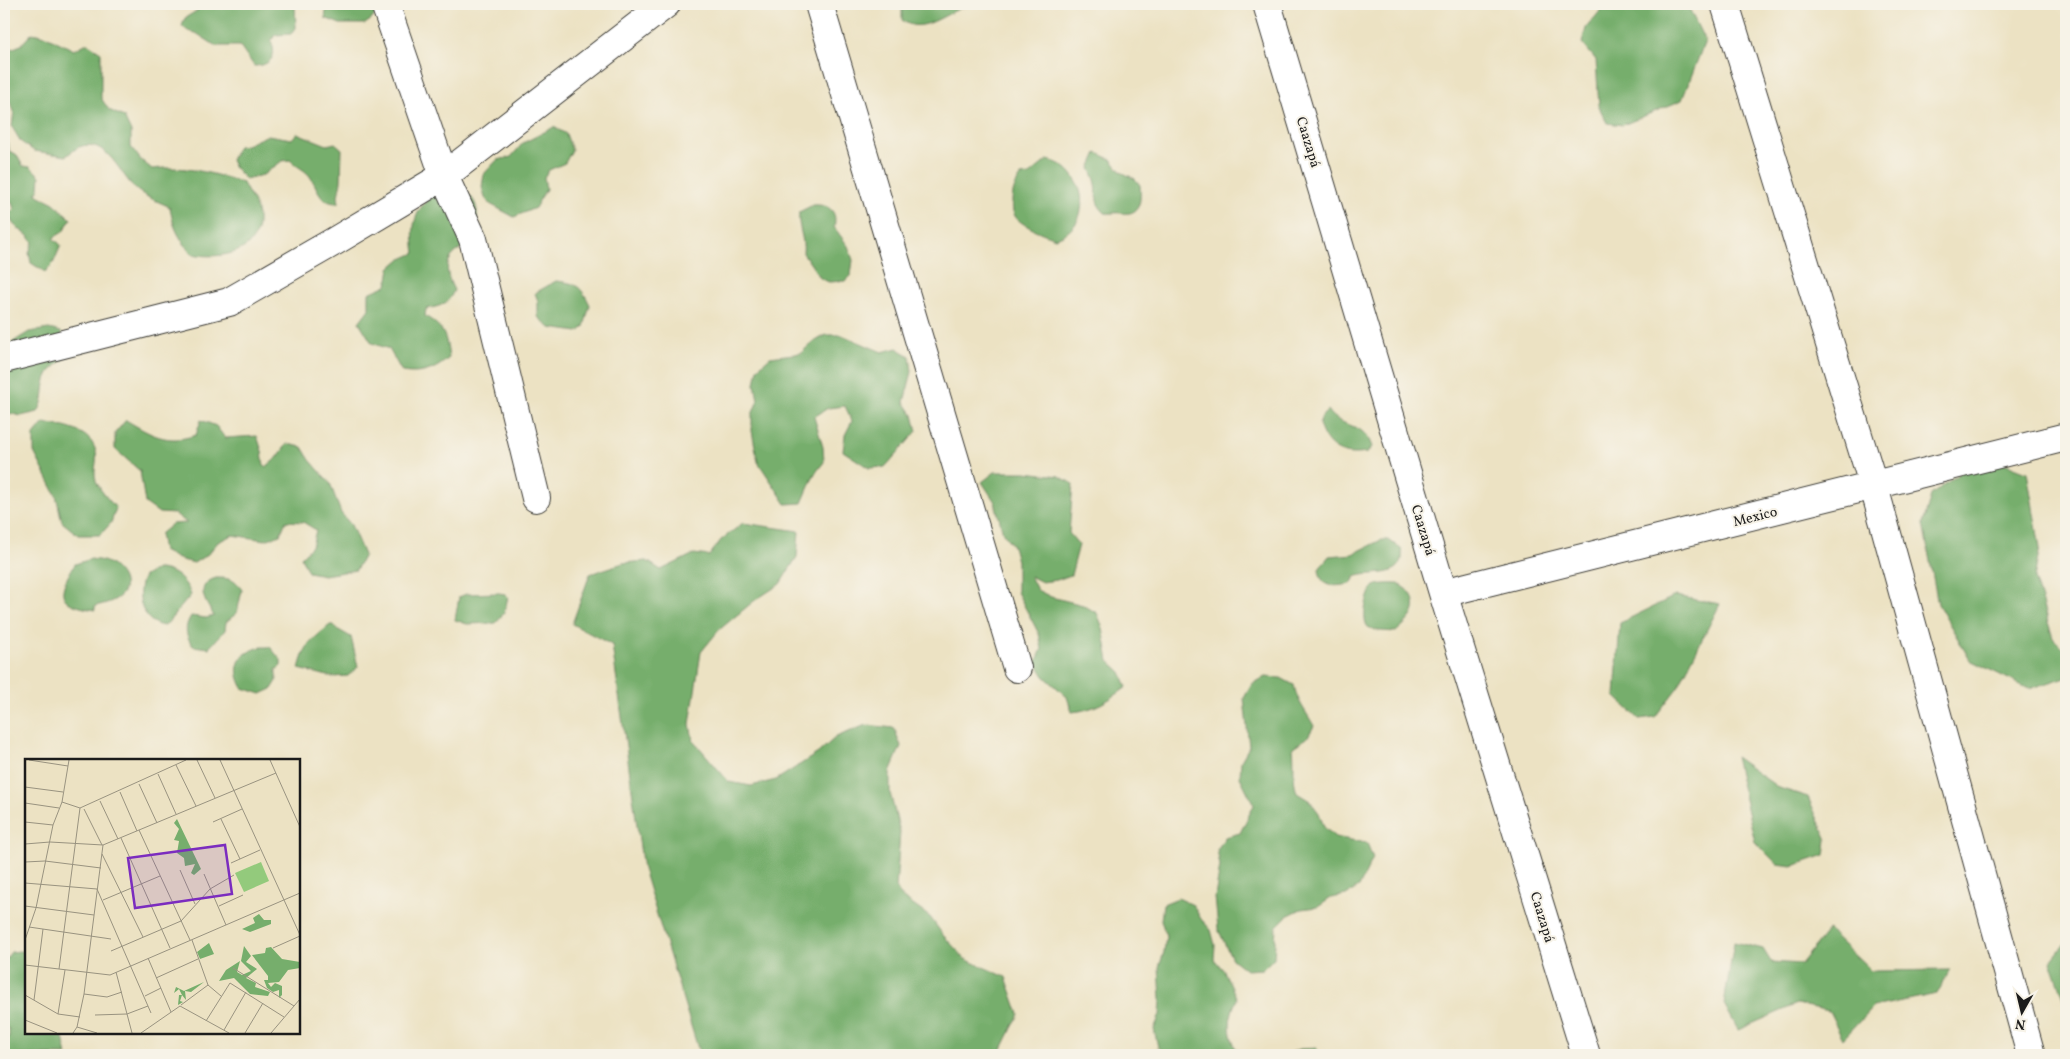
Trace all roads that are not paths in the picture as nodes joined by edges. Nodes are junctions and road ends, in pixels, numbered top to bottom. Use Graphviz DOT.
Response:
graph roads {
  1 [pos="385,4"];
  2 [pos="666,4"];
  3 [pos="819,4"];
  4 [pos="1267,4"];
  5 [pos="1725,4"];
  6 [pos="444,176"];
  7 [pos="4,359"];
  8 [pos="2066,437"];
  9 [pos="1874,487"];
  10 [pos="536,498"];
  11 [pos="1443,593"];
  12 [pos="1017,668"];
  13 [pos="1586,1055"];
  14 [pos="2031,1055"];
  1 -- 6 [label="street"];
  2 -- 6 [label="street"];
  3 -- 12 [label="street"];
  4 -- 11 [label="street, Caazapá"];
  5 -- 9 [label="street"];
  6 -- 7 [label="street"];
  6 -- 10 [label="street"];
  8 -- 9 [label="street, Mexico"];
  9 -- 11 [label="street, Mexico"];
  9 -- 14 [label="street"];
  11 -- 13 [label="street, Caazapá"];
}
